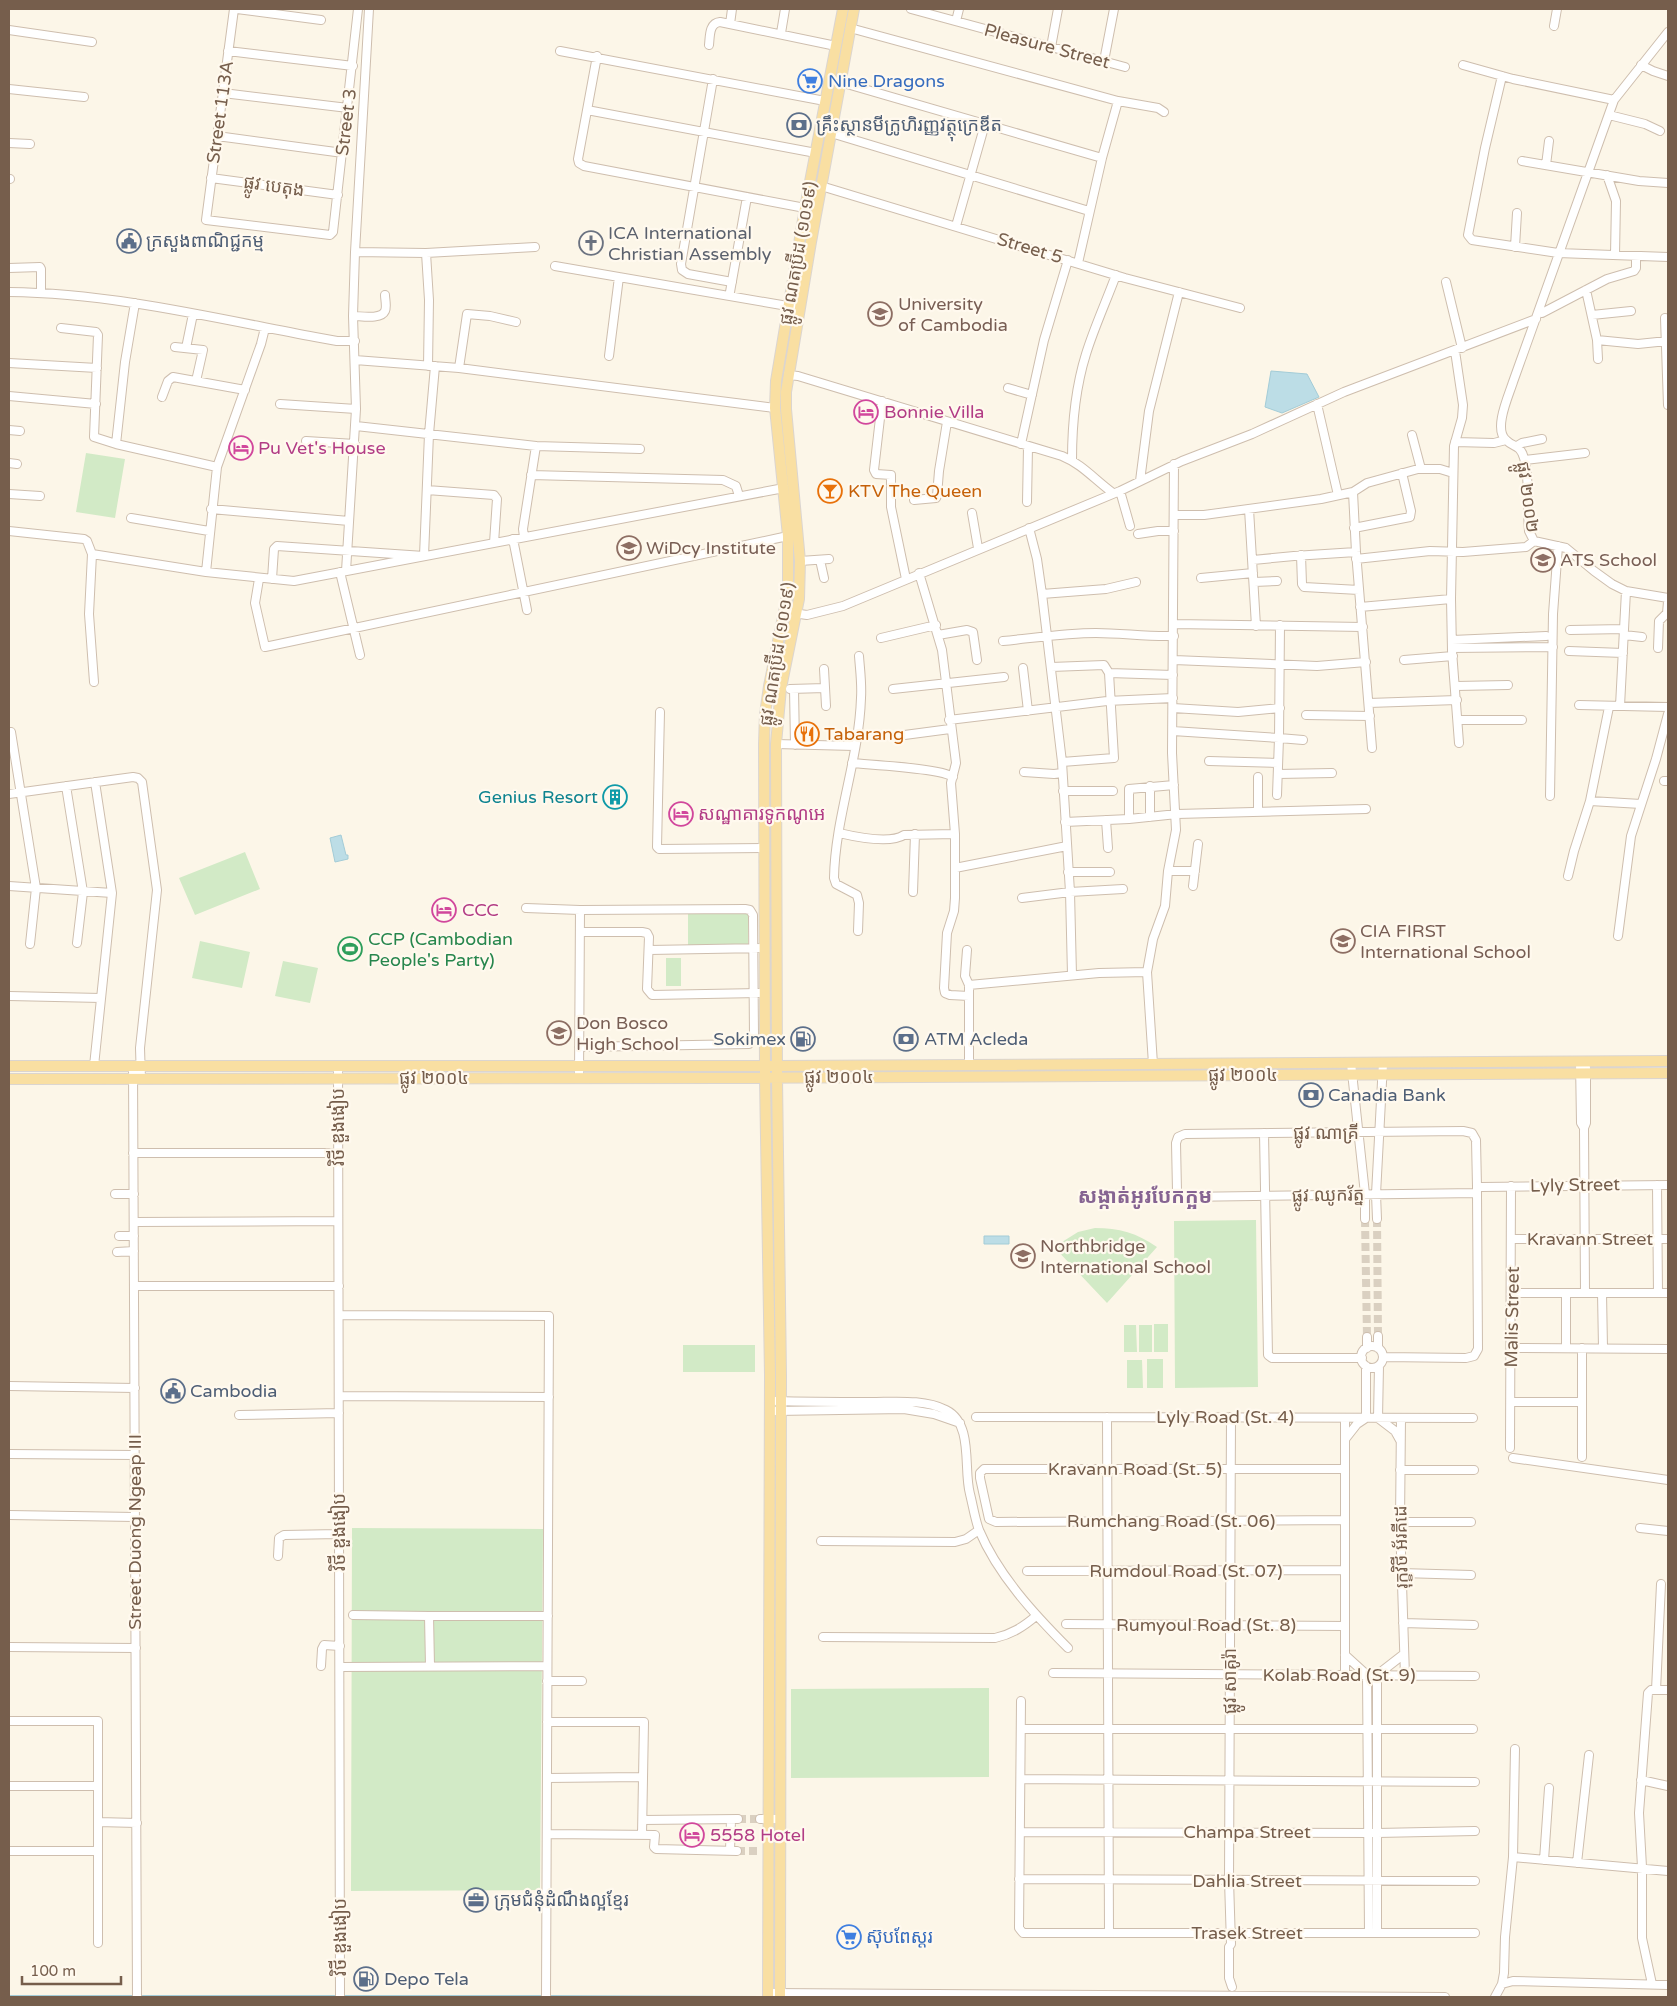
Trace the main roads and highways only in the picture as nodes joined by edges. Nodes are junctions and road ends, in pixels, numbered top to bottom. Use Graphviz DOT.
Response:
graph roads {
  1 [pos="843,9"];
  2 [pos="854,9"];
  3 [pos="794,307"];
  4 [pos="1668,1061"];
  5 [pos="1294,1063"];
  6 [pos="1231,1064"];
  7 [pos="9,1066"];
  8 [pos="765,1066"];
  9 [pos="777,1066"];
  10 [pos="1668,1073"];
  11 [pos="1294,1075"];
  12 [pos="1231,1076"];
  13 [pos="9,1078"];
  14 [pos="765,1078"];
  15 [pos="777,1078"];
  16 [pos="768,1995"];
  17 [pos="780,1995"];
  1 -- 3 [label="main road, ផ្លូវ ណតប្រ៊ីដ (១០១៩)"];
  2 -- 3 [label="main road, ផ្លូវ ណតប្រ៊ីដ (១០១៩)"];
  3 -- 8 [label="main road, ផ្លូវ ណតប្រ៊ីដ (១០១៩)"];
  3 -- 9 [label="main road, ផ្លូវ ណតប្រ៊ីដ (១០១៩)"];
  4 -- 5 [label="main road, ផ្លូវ ២០០៤"];
  5 -- 6 [label="main road, ផ្លូវ ២០០៤"];
  5 -- 11 [label="main road"];
  6 -- 9 [label="main road, ផ្លូវ ២០០៤"];
  6 -- 12 [label="main road"];
  7 -- 8 [label="main road, ផ្លូវ ២០០៤"];
  8 -- 9 [label="main road, ផ្លូវ ២០០៤"];
  8 -- 14 [label="main road, ផ្លូវ ណតប្រ៊ីដ (១០១៩)"];
  9 -- 15 [label="main road, ផ្លូវ ណតប្រ៊ីដ (១០១៩)"];
  10 -- 11 [label="main road, ផ្លូវ ២០០៤"];
  11 -- 12 [label="main road, ផ្លូវ ២០០៤"];
  12 -- 15 [label="main road, ផ្លូវ ២០០៤"];
  13 -- 14 [label="main road, ផ្លូវ ២០០៤"];
  14 -- 15 [label="main road, ផ្លូវ ២០០៤"];
  14 -- 16 [label="main road, ផ្លូវ ណតប្រ៊ីដ (១០១៩)"];
  15 -- 17 [label="main road, ផ្លូវ ណតប្រ៊ីដ (១០១៩)"];
}
